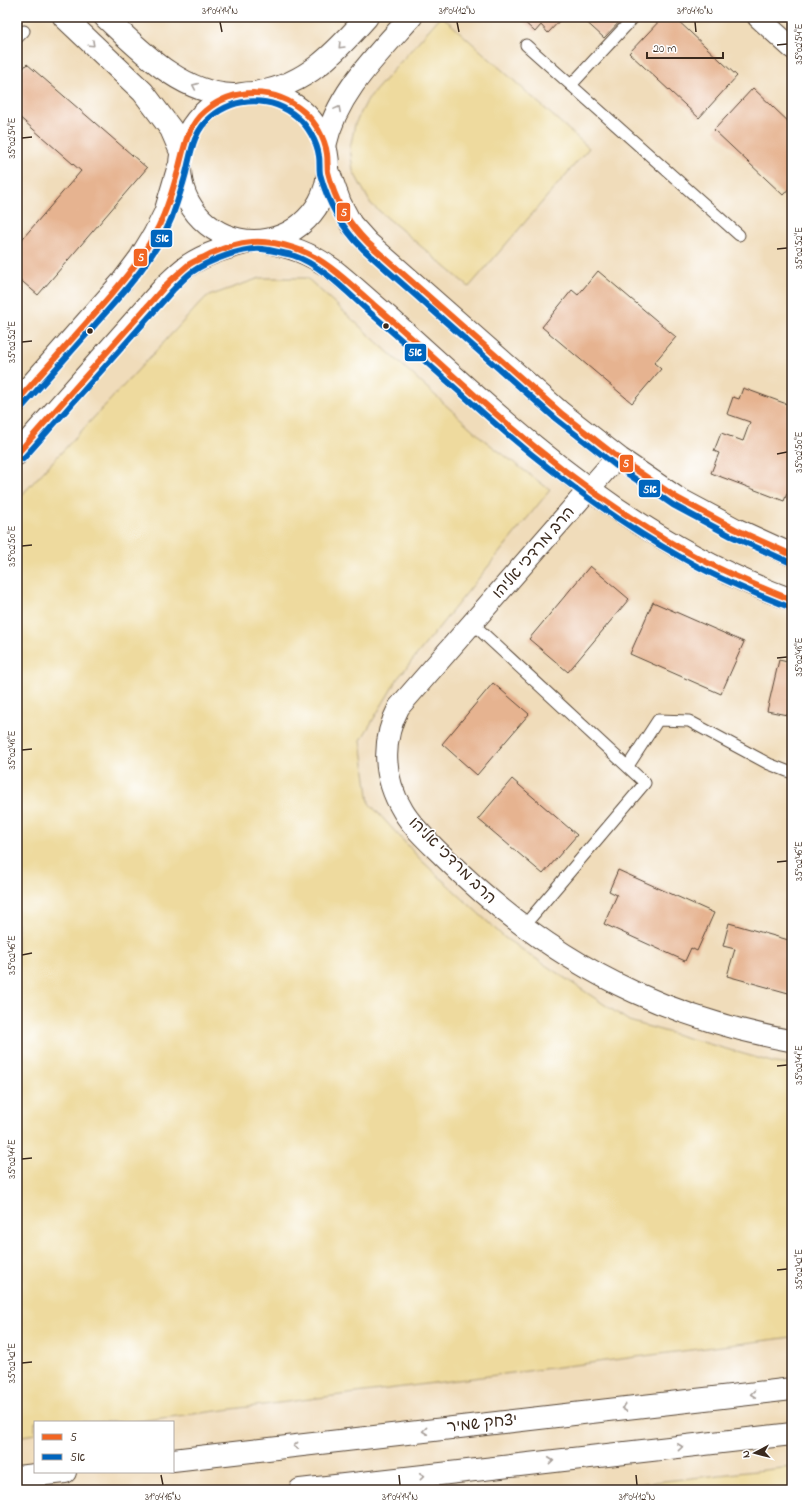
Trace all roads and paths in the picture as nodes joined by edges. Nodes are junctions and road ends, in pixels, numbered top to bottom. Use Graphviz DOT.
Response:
graph roads {
  1 [pos="64,17"];
  2 [pos="105,17"];
  3 [pos="367,17"];
  4 [pos="411,17"];
  5 [pos="634,17"];
  6 [pos="758,17"];
  7 [pos="526,45"];
  8 [pos="792,48"];
  9 [pos="571,85"];
  10 [pos="257,92"];
  11 [pos="233,95"];
  12 [pos="325,146"];
  13 [pos="181,158"];
  14 [pos="328,170"];
  15 [pos="739,235"];
  16 [pos="257,241"];
  17 [pos="17,401"];
  18 [pos="17,454"];
  19 [pos="617,457"];
  20 [pos="589,490"];
  21 [pos="792,555"];
  22 [pos="792,600"];
  23 [pos="472,623"];
  24 [pos="628,766"];
  25 [pos="792,773"];
  26 [pos="523,927"];
  27 [pos="792,1041"];
  28 [pos="792,1389"];
  29 [pos="792,1434"];
  30 [pos="174,1460"];
  31 [pos="55,1473"];
  32 [pos="17,1477"];
  33 [pos="300,1490"];
  1 -- 13 [label="street, one-way"];
  11 -- 2 [label="street, one-way"];
  3 -- 10 [label="street, one-way"];
  12 -- 4 [label="street, one-way"];
  5 -- 9 [label="lane"];
  6 -- 8 [label="street"];
  7 -- 9 [label="lane"];
  9 -- 15 [label="lane"];
  10 -- 11 [label="street"];
  10 -- 12 [label="street"];
  11 -- 13 [label="street"];
  12 -- 14 [label="street"];
  13 -- 16 [label="street"];
  13 -- 17 [label="street"];
  14 -- 16 [label="street"];
  14 -- 19 [label="street"];
  16 -- 18 [label="street"];
  16 -- 20 [label="street"];
  19 -- 20 [label="street, הרב מרדכי אליהו"];
  19 -- 21 [label="street"];
  20 -- 22 [label="street"];
  20 -- 23 [label="street, הרב מרדכי אליהו"];
  23 -- 24 [label="lane"];
  23 -- 26 [label="street, הרב מרדכי אליהו"];
  24 -- 25 [label="lane"];
  24 -- 26 [label="lane"];
  26 -- 27 [label="street, הרב מרדכי אליהו"];
  28 -- 30 [label="street, יצחק שמיר, one-way"];
  33 -- 29 [label="street, one-way"];
  31 -- 32 [label="street"];
}
